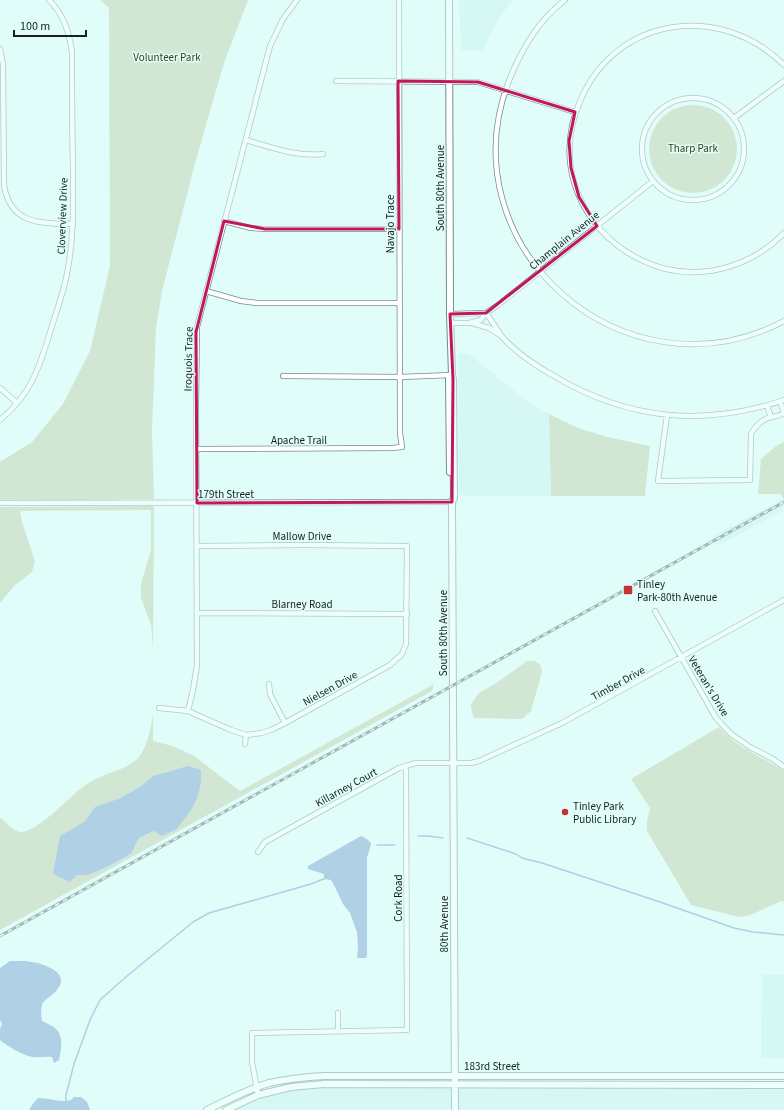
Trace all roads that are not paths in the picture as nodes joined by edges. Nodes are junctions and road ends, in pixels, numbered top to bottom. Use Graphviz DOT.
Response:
graph roads {
  1 [pos="49,0"];
  2 [pos="297,0"];
  3 [pos="399,0"];
  4 [pos="449,0"];
  5 [pos="565,0"];
  6 [pos="0,49"];
  7 [pos="784,65"];
  8 [pos="336,81"];
  9 [pos="398,81"];
  10 [pos="450,81"];
  11 [pos="784,81"];
  12 [pos="2,90"];
  13 [pos="505,91"];
  14 [pos="575,112"];
  15 [pos="734,118"];
  16 [pos="246,140"];
  17 [pos="323,154"];
  18 [pos="2,159"];
  19 [pos="653,181"];
  20 [pos="224,221"];
  21 [pos="73,224"];
  22 [pos="597,226"];
  23 [pos="399,229"];
  24 [pos="784,233"];
  25 [pos="540,272"];
  26 [pos="206,291"];
  27 [pos="399,303"];
  28 [pos="486,312"];
  29 [pos="450,314"];
  30 [pos="784,321"];
  31 [pos="450,323"];
  32 [pos="469,323"];
  33 [pos="503,337"];
  34 [pos="452,375"];
  35 [pos="283,376"];
  36 [pos="400,377"];
  37 [pos="0,388"];
  38 [pos="782,400"];
  39 [pos="17,403"];
  40 [pos="767,406"];
  41 [pos="784,413"];
  42 [pos="667,415"];
  43 [pos="771,418"];
  44 [pos="0,420"];
  45 [pos="402,447"];
  46 [pos="196,449"];
  47 [pos="452,502"];
  48 [pos="0,503"];
  49 [pos="197,503"];
  50 [pos="197,546"];
  51 [pos="407,546"];
  52 [pos="784,600"];
  53 [pos="655,611"];
  54 [pos="197,613"];
  55 [pos="407,614"];
  56 [pos="682,658"];
  57 [pos="270,684"];
  58 [pos="159,708"];
  59 [pos="188,711"];
  60 [pos="285,723"];
  61 [pos="246,734"];
  62 [pos="245,744"];
  63 [pos="453,763"];
  64 [pos="405,766"];
  65 [pos="784,767"];
  66 [pos="258,852"];
  67 [pos="338,1013"];
  68 [pos="338,1031"];
  69 [pos="455,1076"];
  70 [pos="784,1076"];
  71 [pos="784,1084"];
  72 [pos="455,1085"];
  73 [pos="256,1087"];
  74 [pos="258,1095"];
  75 [pos="207,1110"];
  76 [pos="226,1110"];
  77 [pos="455,1110"];
  1 -- 21 [label="street, Cloverview Drive"];
  2 -- 16 [label="street, Iroquois Trace"];
  3 -- 9 [label="street, Navajo Trace"];
  4 -- 10 [label="street, South 80th Avenue"];
  5 -- 13 [label="street"];
  6 -- 12 [label="street"];
  7 -- 14 [label="street"];
  8 -- 9 [label="street"];
  9 -- 10 [label="street"];
  9 -- 23 [label="street, Navajo Trace"];
  10 -- 13 [label="street"];
  10 -- 29 [label="street, South 80th Avenue"];
  11 -- 15 [label="street"];
  12 -- 18 [label="street"];
  13 -- 14 [label="street"];
  13 -- 25 [label="street"];
  14 -- 22 [label="street"];
  15 -- 19 [label="street"];
  15 -- 19 [label="street"];
  16 -- 17 [label="street"];
  16 -- 20 [label="street, Iroquois Trace"];
  18 -- 21 [label="street"];
  19 -- 22 [label="street, Champlain Avenue"];
  20 -- 23 [label="street"];
  20 -- 26 [label="street, Iroquois Trace"];
  21 -- 39 [label="street, Cloverview Drive"];
  22 -- 24 [label="street"];
  22 -- 25 [label="street, Champlain Avenue"];
  23 -- 27 [label="street, Navajo Trace"];
  25 -- 28 [label="street, Champlain Avenue"];
  25 -- 30 [label="street"];
  26 -- 27 [label="street"];
  26 -- 46 [label="street, Iroquois Trace"];
  27 -- 36 [label="street, Navajo Trace"];
  28 -- 29 [label="street, Champlain Avenue"];
  28 -- 32 [label="street, Champlain Avenue"];
  28 -- 33 [label="street"];
  29 -- 31 [label="street, South 80th Avenue"];
  31 -- 32 [label="street"];
  31 -- 34 [label="street, South 80th Avenue"];
  32 -- 33 [label="street"];
  33 -- 42 [label="street"];
  34 -- 36 [label="street"];
  34 -- 47 [label="street, South 80th Avenue"];
  35 -- 36 [label="street"];
  36 -- 45 [label="street, Navajo Trace"];
  37 -- 39 [label="street"];
  38 -- 40 [label="street"];
  38 -- 41 [label="street"];
  39 -- 44 [label="street, Cloverview Drive"];
  40 -- 42 [label="street"];
  40 -- 43 [label="street"];
  41 -- 43 [label="street"];
  42 -- 43 [label="street"];
  45 -- 46 [label="street, Apache Trail"];
  46 -- 49 [label="street, Iroquois Trace"];
  47 -- 49 [label="street, 179th Street"];
  47 -- 63 [label="street, South 80th Avenue"];
  48 -- 49 [label="street, 179th Street"];
  49 -- 50 [label="street, Iroquois Trace"];
  50 -- 51 [label="street, Mallow Drive"];
  50 -- 54 [label="street, Iroquois Trace"];
  51 -- 55 [label="street, Nielsen Drive"];
  52 -- 56 [label="street, Timber Drive"];
  53 -- 56 [label="street, Veteran's Drive"];
  54 -- 55 [label="street, Blarney Road"];
  54 -- 59 [label="street, Iroquois Trace"];
  55 -- 60 [label="street, Nielsen Drive"];
  56 -- 63 [label="street, Timber Drive"];
  56 -- 65 [label="street, Veteran's Drive"];
  57 -- 60 [label="street"];
  58 -- 59 [label="street, Nielsen Drive"];
  59 -- 61 [label="street, Nielsen Drive"];
  60 -- 61 [label="street, Nielsen Drive"];
  61 -- 62 [label="street"];
  63 -- 64 [label="street, Killarney Court"];
  63 -- 69 [label="street, 80th Avenue"];
  64 -- 66 [label="street, Killarney Court"];
  64 -- 68 [label="street, Cork Road"];
  67 -- 68 [label="street"];
  68 -- 73 [label="street"];
  69 -- 70 [label="street, 183rd Street"];
  69 -- 72 [label="street, 80th Avenue"];
  69 -- 73 [label="street, 183rd Street"];
  71 -- 72 [label="street, 183rd Street"];
  72 -- 74 [label="street, 183rd Street"];
  72 -- 77 [label="street"];
  73 -- 74 [label="street"];
  73 -- 75 [label="street, 183rd Street"];
  74 -- 76 [label="street, 183rd Street"];
}
